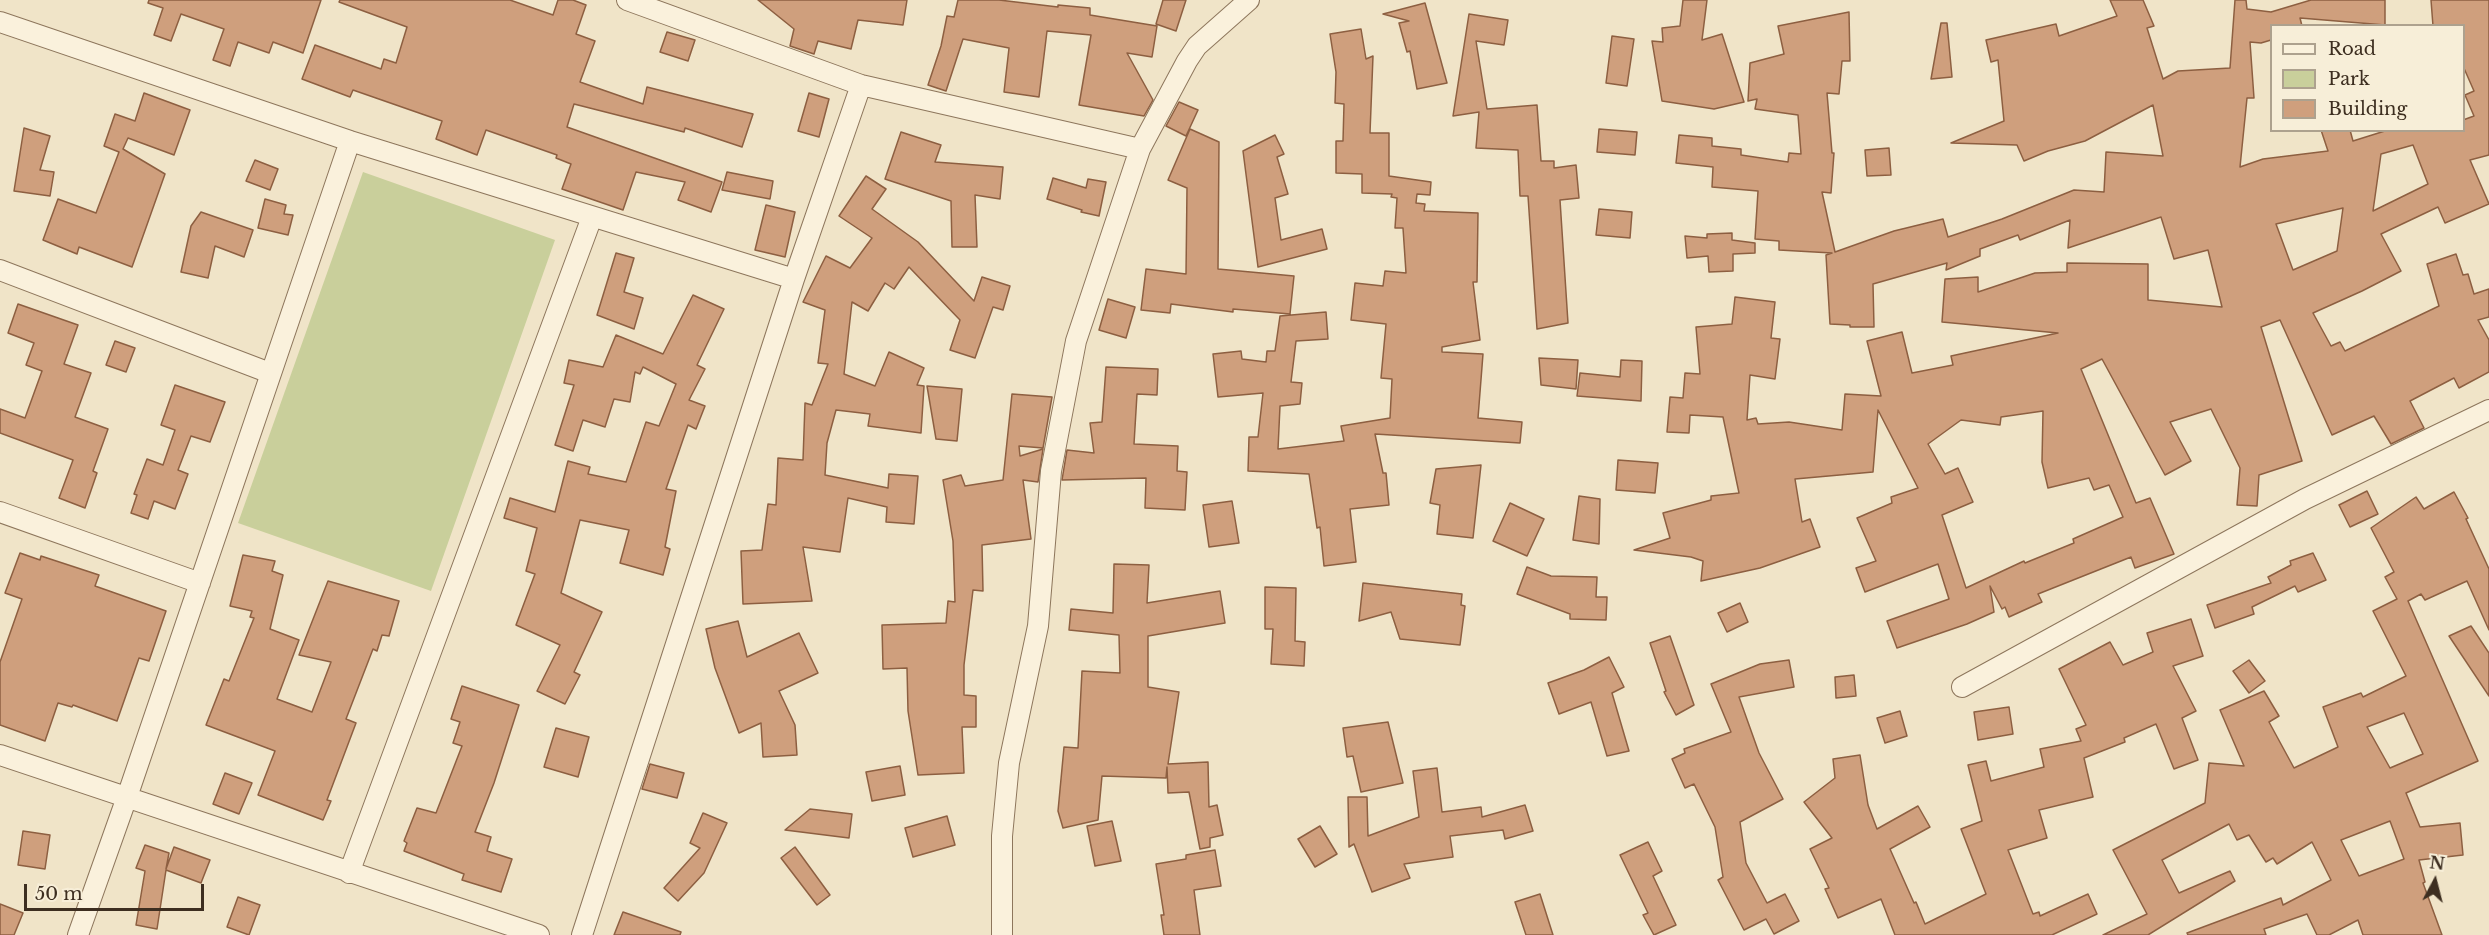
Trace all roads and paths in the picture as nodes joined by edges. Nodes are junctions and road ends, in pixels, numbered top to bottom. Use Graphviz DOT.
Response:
graph roads {
  1 [pos="627,0"];
  2 [pos="1249,0"];
  3 [pos="0,22"];
  4 [pos="861,85"];
  5 [pos="350,141"];
  6 [pos="1140,149"];
  7 [pos="592,217"];
  8 [pos="0,270"];
  9 [pos="794,279"];
  10 [pos="270,373"];
  11 [pos="2489,410"];
  12 [pos="0,512"];
  13 [pos="200,583"];
  14 [pos="1962,687"];
  15 [pos="0,755"];
  16 [pos="127,797"];
  17 [pos="349,873"];
  18 [pos="78,935"];
  19 [pos="539,935"];
  20 [pos="582,935"];
  21 [pos="1002,935"];
  1 -- 4 [label="street"];
  2 -- 6 [label="street"];
  3 -- 5 [label="street"];
  4 -- 6 [label="street"];
  4 -- 9 [label="street"];
  5 -- 7 [label="street"];
  5 -- 10 [label="street"];
  6 -- 21 [label="street"];
  7 -- 9 [label="street"];
  7 -- 17 [label="street"];
  8 -- 10 [label="street"];
  9 -- 20 [label="street"];
  10 -- 13 [label="street"];
  11 -- 14 [label="street"];
  12 -- 13 [label="street"];
  13 -- 16 [label="street"];
  15 -- 16 [label="street"];
  16 -- 17 [label="street"];
  16 -- 18 [label="street"];
  17 -- 19 [label="street"];
}
